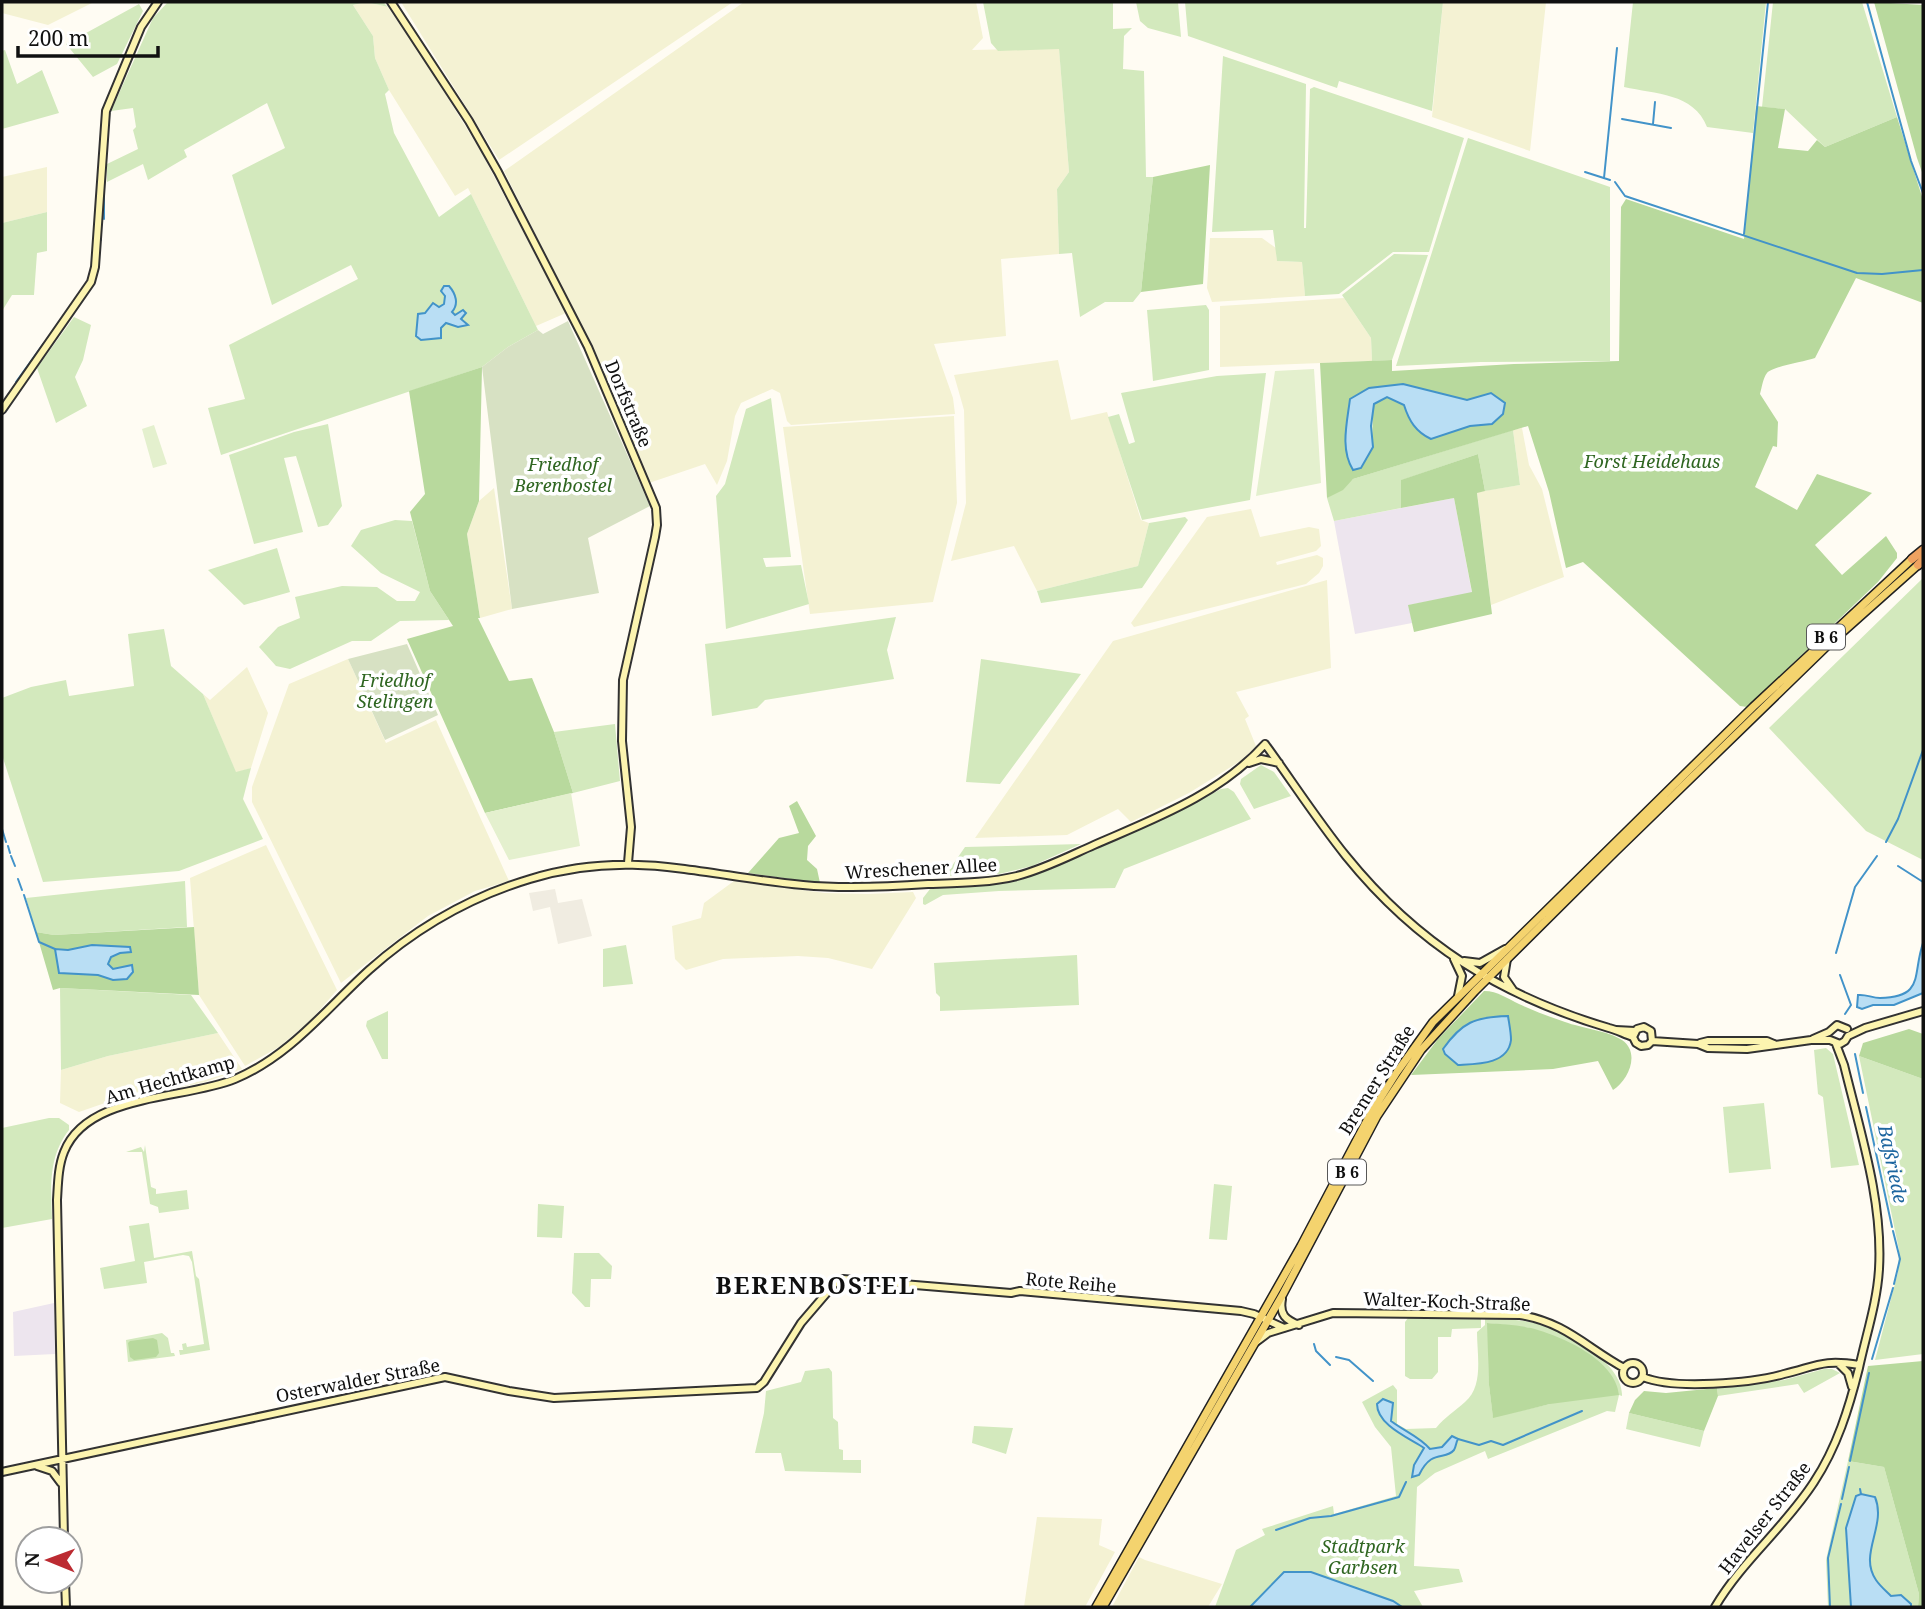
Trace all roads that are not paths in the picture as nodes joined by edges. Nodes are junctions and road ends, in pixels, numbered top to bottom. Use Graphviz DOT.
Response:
graph roads {
  1 [pos="158,2"];
  2 [pos="391,2"];
  3 [pos="2,410"];
  4 [pos="1923,550"];
  5 [pos="1918,561"];
  6 [pos="1745,721"];
  7 [pos="1247,763"];
  8 [pos="1279,763"];
  9 [pos="628,863"];
  10 [pos="1509,946"];
  11 [pos="1453,957"];
  12 [pos="1507,959"];
  13 [pos="1484,976"];
  14 [pos="1514,991"];
  15 [pos="1458,996"];
  16 [pos="1923,1011"];
  17 [pos="1847,1033"];
  18 [pos="1634,1034"];
  19 [pos="1652,1038"];
  20 [pos="1835,1040"];
  21 [pos="878,1281"];
  22 [pos="1283,1294"];
  23 [pos="1264,1319"];
  24 [pos="1299,1325"];
  25 [pos="1284,1328"];
  26 [pos="1255,1343"];
  27 [pos="1837,1363"];
  28 [pos="1859,1365"];
  29 [pos="1624,1368"];
  30 [pos="1643,1377"];
  31 [pos="1852,1391"];
  32 [pos="61,1458"];
  33 [pos="32,1465"];
  34 [pos="2,1472"];
  35 [pos="62,1484"];
  36 [pos="63,1525"];
  37 [pos="1096,1607"];
  38 [pos="1103,1607"];
  39 [pos="1715,1607"];
  1 -- 3 [label="street"];
  2 -- 9 [label="street, Dorfstraße"];
  4 -- 5 [label="highway, B 6"];
  5 -- 6 [label="main road, B 6"];
  6 -- 10 [label="main road, Bremer Straße / B 6"];
  6 -- 12 [label="main road, Bremer Straße / B 6"];
  7 -- 8 [label="street"];
  7 -- 8 [label="street, Wreschener Allee"];
  7 -- 9 [label="street, Wreschener Allee"];
  8 -- 11 [label="street"];
  9 -- 32 [label="street, Am Hechtkamp"];
  10 -- 11 [label="street"];
  10 -- 13 [label="main road, Bremer Straße / B 6"];
  11 -- 13 [label="street"];
  11 -- 15 [label="street"];
  12 -- 13 [label="main road, Bremer Straße / B 6"];
  12 -- 14 [label="street"];
  13 -- 14 [label="street"];
  13 -- 15 [label="main road, Bremer Straße / B 6"];
  13 -- 22 [label="main road, Bremer Straße / B 6"];
  14 -- 18 [label="street"];
  15 -- 23 [label="main road, Bremer Straße / B 6"];
  16 -- 17 [label="street"];
  17 -- 20 [label="street"];
  17 -- 20 [label="street"];
  18 -- 19 [label="street"];
  18 -- 19 [label="street"];
  19 -- 20 [label="street"];
  20 -- 28 [label="street, Havelser Straße"];
  21 -- 23 [label="street, Rote Reihe"];
  21 -- 32 [label="street, Osterwalder Straße"];
  22 -- 23 [label="main road, Bremer Straße / B 6"];
  22 -- 24 [label="street"];
  23 -- 25 [label="street"];
  23 -- 26 [label="main road, Bremer Straße / B 6"];
  23 -- 37 [label="main road, Bremer Straße / B 6"];
  24 -- 25 [label="street, Walter-Koch-Straße"];
  24 -- 29 [label="street, Walter-Koch-Straße"];
  25 -- 26 [label="street, Walter-Koch-Straße"];
  26 -- 38 [label="main road, Bremer Straße / B 6"];
  27 -- 28 [label="street"];
  27 -- 30 [label="street"];
  27 -- 31 [label="street"];
  28 -- 31 [label="street, Havelser Straße"];
  29 -- 30 [label="street"];
  29 -- 30 [label="street"];
  31 -- 39 [label="street, Havelser Straße"];
  32 -- 33 [label="street, Osterwalder Straße"];
  32 -- 35 [label="street, Am Hechtkamp"];
  33 -- 34 [label="street, Osterwalder Straße"];
  33 -- 35 [label="street"];
  35 -- 36 [label="street, Am Hechtkamp"];
}
